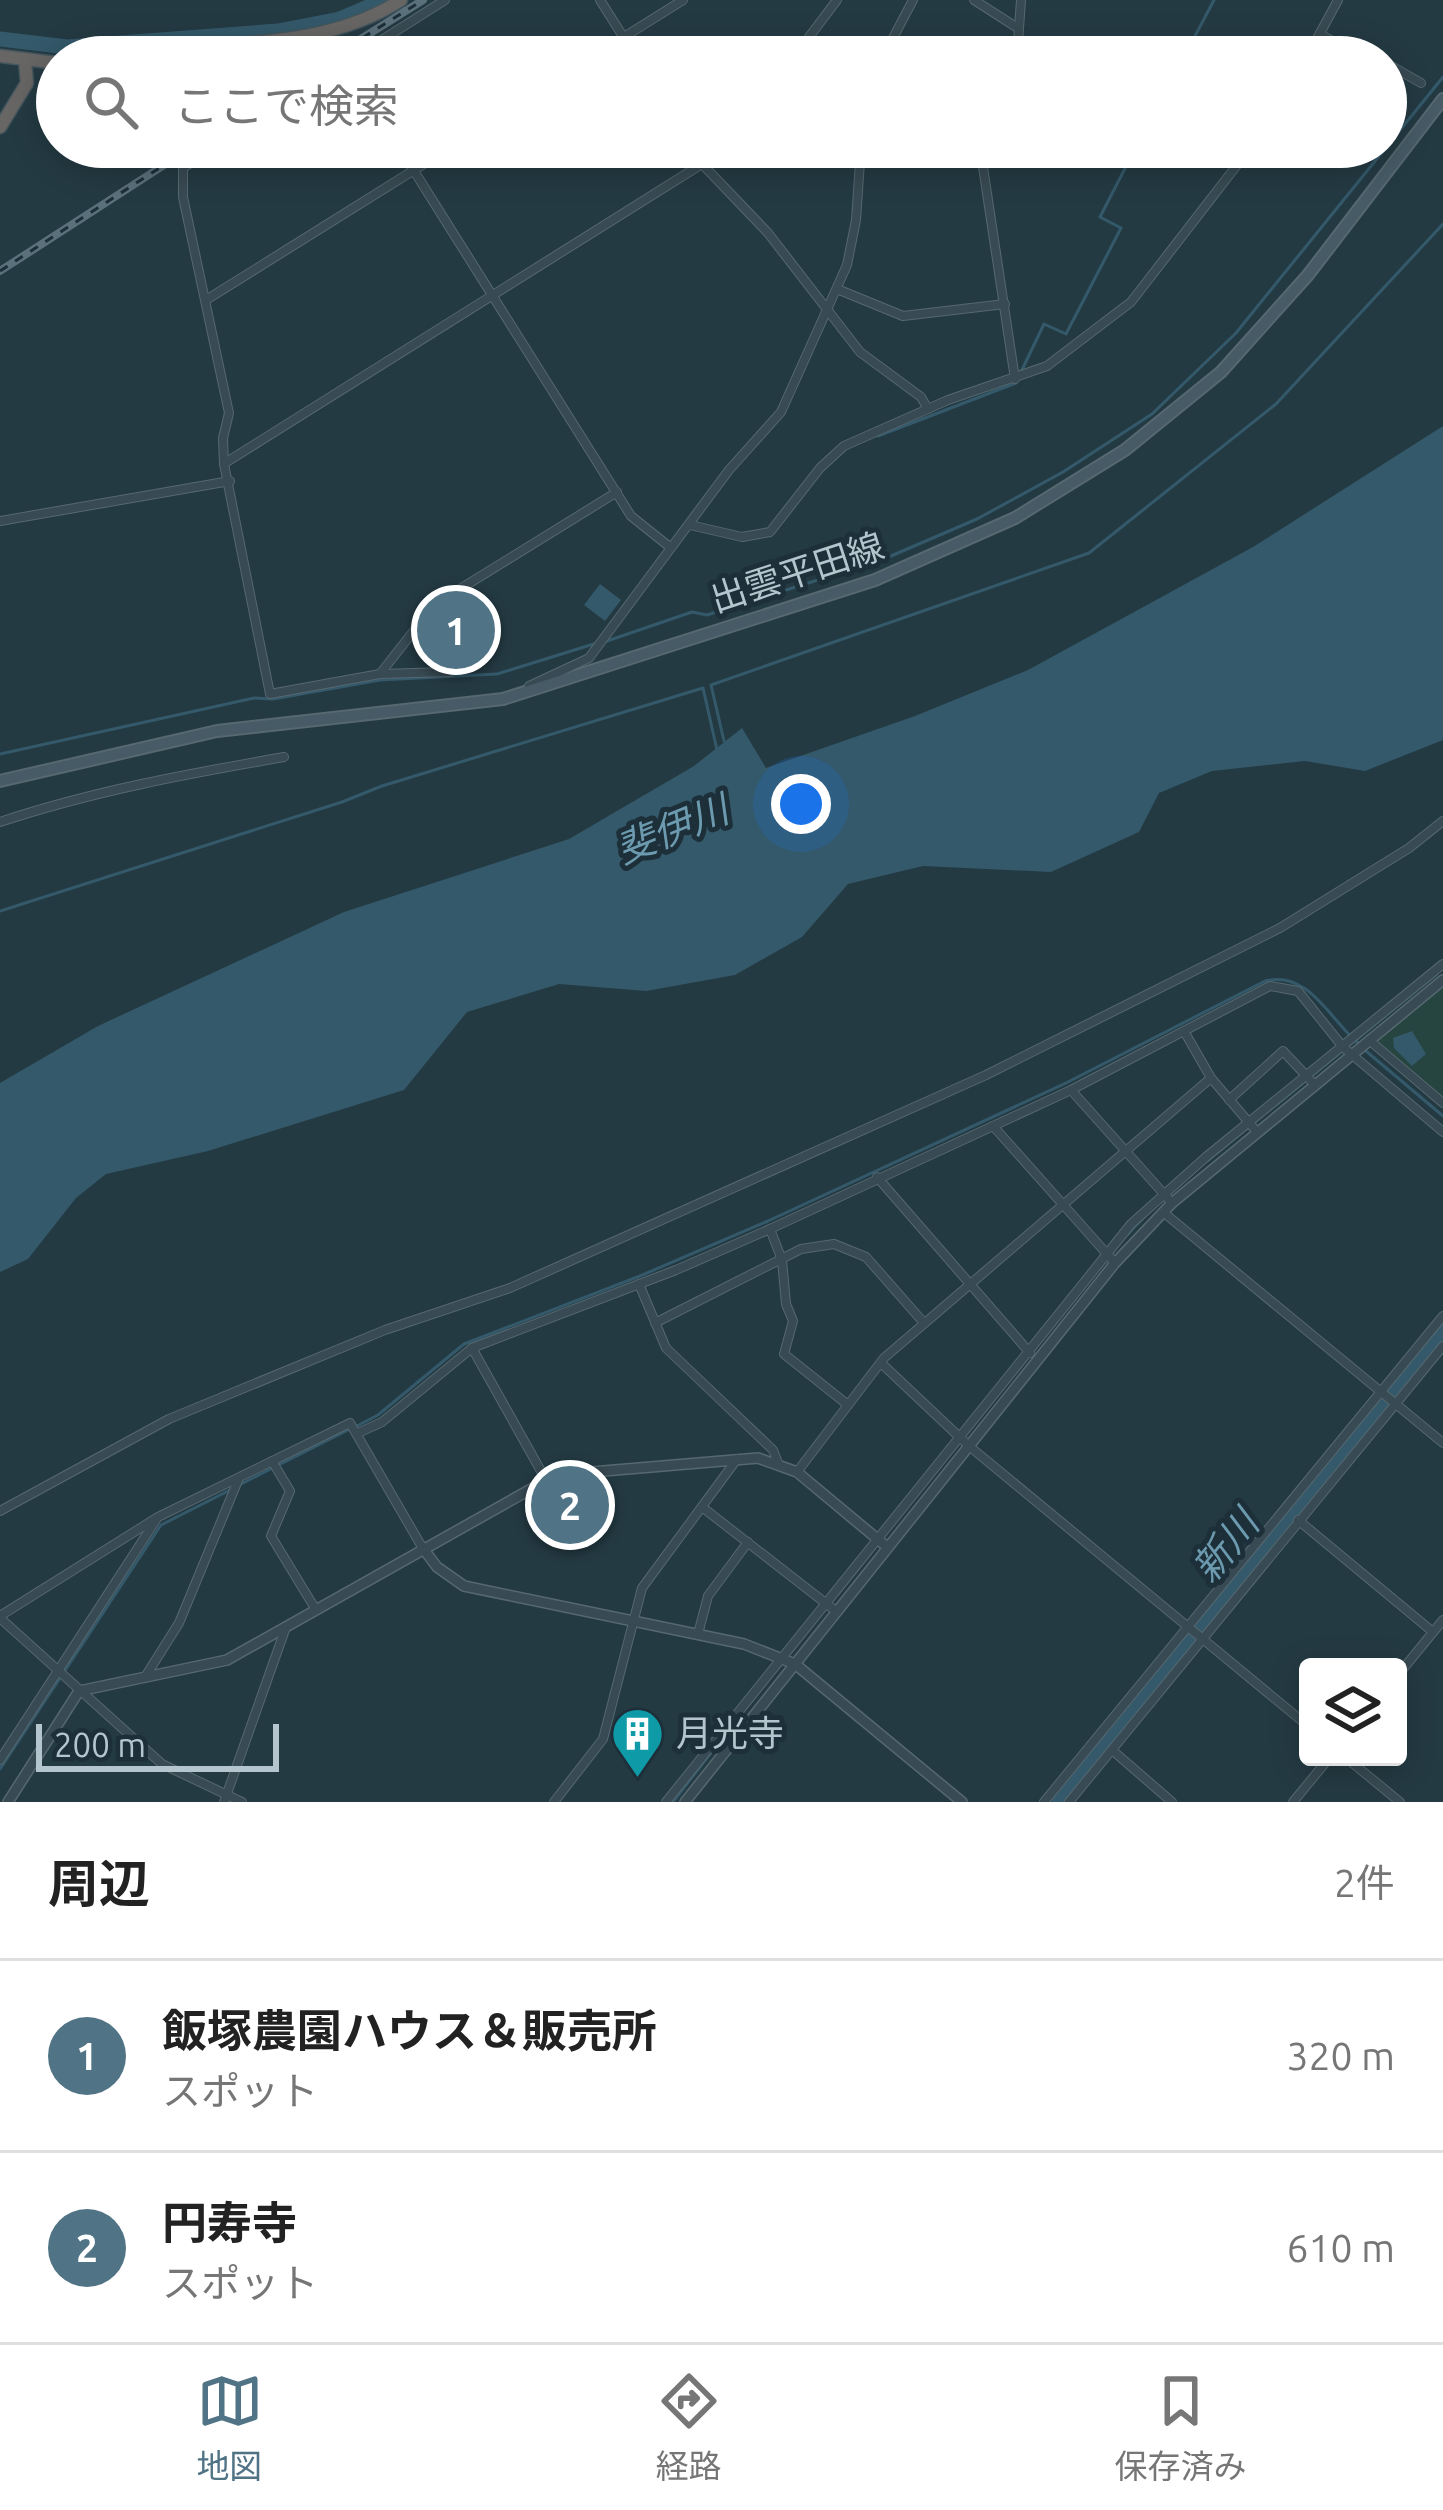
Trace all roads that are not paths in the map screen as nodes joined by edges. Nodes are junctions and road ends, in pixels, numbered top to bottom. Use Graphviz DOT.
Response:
graph roads {
  1 [pos="401,0"];
  2 [pos="445,0"];
  3 [pos="601,0"];
  4 [pos="683,0"];
  5 [pos="837,0"];
  6 [pos="913,0"];
  7 [pos="974,0"];
  8 [pos="1021,0"];
  9 [pos="1338,0"];
  10 [pos="1016,27"];
  11 [pos="1319,34"];
  12 [pos="293,36"];
  13 [pos="388,36"];
  14 [pos="622,36"];
  15 [pos="625,36"];
  16 [pos="810,36"];
  17 [pos="894,36"];
  18 [pos="1017,36"];
  19 [pos="1322,36"];
  20 [pos="0,56"];
  21 [pos="25,61"];
  22 [pos="36,62"];
  23 [pos="1407,75"];
  24 [pos="1421,83"];
  25 [pos="1443,99"];
  26 [pos="0,112"];
  27 [pos="0,127"];
  28 [pos="1407,146"];
  29 [pos="183,168"];
  30 [pos="412,168"];
  31 [pos="419,168"];
  32 [pos="696,168"];
  33 [pos="706,168"];
  34 [pos="860,168"];
  35 [pos="983,168"];
  36 [pos="1235,168"];
  37 [pos="1390,168"];
  38 [pos="414,171"];
  39 [pos="837,289"];
  40 [pos="491,294"];
  41 [pos="206,300"];
  42 [pos="1005,304"];
  43 [pos="827,309"];
  44 [pos="1015,380"];
  45 [pos="928,409"];
  46 [pos="224,464"];
  47 [pos="230,481"];
  48 [pos="617,492"];
  49 [pos="0,521"];
  50 [pos="690,525"];
  51 [pos="671,548"];
  52 [pos="450,672"];
  53 [pos="380,674"];
  54 [pos="503,699"];
  55 [pos="284,757"];
  56 [pos="0,781"];
  57 [pos="1443,821"];
  58 [pos="0,822"];
  59 [pos="1443,964"];
  60 [pos="1443,980"];
  61 [pos="1412,998"];
  62 [pos="1184,1031"];
  63 [pos="1369,1040"];
  64 [pos="1348,1050"];
  65 [pos="1211,1078"];
  66 [pos="1310,1080"];
  67 [pos="1071,1090"];
  68 [pos="1229,1100"];
  69 [pos="1443,1103"];
  70 [pos="1248,1122"];
  71 [pos="993,1126"];
  72 [pos="1257,1132"];
  73 [pos="1443,1132"];
  74 [pos="1126,1150"];
  75 [pos="877,1177"];
  76 [pos="1163,1193"];
  77 [pos="1172,1203"];
  78 [pos="1064,1204"];
  79 [pos="1163,1212"];
  80 [pos="770,1229"];
  81 [pos="1105,1252"];
  82 [pos="782,1260"];
  83 [pos="1115,1263"];
  84 [pos="639,1284"];
  85 [pos="970,1286"];
  86 [pos="1443,1316"];
  87 [pos="655,1323"];
  88 [pos="924,1323"];
  89 [pos="1443,1346"];
  90 [pos="472,1348"];
  91 [pos="1032,1355"];
  92 [pos="881,1363"];
  93 [pos="1383,1393"];
  94 [pos="1396,1404"];
  95 [pos="848,1405"];
  96 [pos="358,1433"];
  97 [pos="958,1436"];
  98 [pos="1443,1443"];
  99 [pos="969,1446"];
  100 [pos="738,1458"];
  101 [pos="272,1461"];
  102 [pos="778,1463"];
  103 [pos="797,1472"];
  104 [pos="239,1477"];
  105 [pos="546,1480"];
  106 [pos="702,1507"];
  107 [pos="0,1511"];
  108 [pos="158,1516"];
  109 [pos="1298,1520"];
  110 [pos="877,1538"];
  111 [pos="748,1542"];
  112 [pos="887,1546"];
  113 [pos="422,1547"];
  114 [pos="825,1603"];
  115 [pos="316,1610"];
  116 [pos="836,1612"];
  117 [pos="0,1617"];
  118 [pos="1443,1620"];
  119 [pos="634,1621"];
  120 [pos="286,1628"];
  121 [pos="1190,1628"];
  122 [pos="1433,1632"];
  123 [pos="698,1634"];
  124 [pos="799,1637"];
  125 [pos="1206,1639"];
  126 [pos="808,1646"];
  127 [pos="782,1659"];
  128 [pos="795,1664"];
  129 [pos="1407,1664"];
  130 [pos="57,1671"];
  131 [pos="145,1677"];
  132 [pos="79,1691"];
  133 [pos="749,1699"];
  134 [pos="760,1707"];
  135 [pos="1299,1718"];
  136 [pos="1112,1750"];
  137 [pos="0,1760"];
  138 [pos="700,1760"];
  139 [pos="1323,1766"];
  140 [pos="1356,1766"];
  141 [pos="711,1769"];
  142 [pos="688,1775"];
  143 [pos="700,1783"];
  144 [pos="225,1799"];
  145 [pos="8,1802"];
  146 [pos="242,1802"];
  147 [pos="554,1802"];
  148 [pos="666,1802"];
  149 [pos="685,1802"];
  150 [pos="962,1802"];
  151 [pos="1044,1802"];
  152 [pos="1069,1802"];
  153 [pos="1172,1802"];
  154 [pos="1293,1802"];
  155 [pos="1400,1802"];
  1 -- 12 [label="highway"];
  2 -- 13 [label="street"];
  3 -- 14 [label="street"];
  4 -- 15 [label="street"];
  5 -- 16 [label="street"];
  6 -- 17 [label="street"];
  7 -- 10 [label="street"];
  8 -- 10 [label="street"];
  9 -- 11 [label="street"];
  10 -- 18 [label="street"];
  11 -- 19 [label="street"];
  20 -- 21 [label="highway"];
  21 -- 22 [label="highway"];
  21 -- 26 [label="highway"];
  21 -- 27 [label="highway"];
  23 -- 24 [label="street"];
  25 -- 28 [label="main road, 出雲平田線"];
  29 -- 41 [label="street"];
  30 -- 38 [label="street"];
  31 -- 38 [label="street"];
  32 -- 40 [label="street"];
  33 -- 43 [label="street"];
  34 -- 39 [label="street"];
  35 -- 42 [label="street"];
  36 -- 44 [label="street"];
  37 -- 54 [label="main road, 出雲平田線"];
  38 -- 40 [label="street"];
  38 -- 41 [label="street"];
  39 -- 42 [label="street"];
  39 -- 43 [label="street"];
  40 -- 46 [label="street"];
  40 -- 48 [label="street"];
  41 -- 46 [label="street"];
  42 -- 44 [label="street"];
  43 -- 45 [label="street"];
  43 -- 50 [label="street"];
  44 -- 45 [label="street"];
  45 -- 50 [label="street"];
  46 -- 47 [label="street"];
  47 -- 49 [label="street"];
  47 -- 53 [label="street"];
  48 -- 51 [label="street"];
  48 -- 53 [label="street"];
  50 -- 51 [label="street"];
  51 -- 54 [label="street"];
  52 -- 53 [label="street"];
  54 -- 56 [label="main road, 出雲平田線"];
  55 -- 58 [label="street"];
  57 -- 107 [label="street"];
  59 -- 61 [label="street"];
  60 -- 61 [label="street"];
  61 -- 63 [label="street"];
  61 -- 64 [label="street"];
  62 -- 64 [label="street"];
  62 -- 65 [label="street"];
  62 -- 67 [label="street"];
  63 -- 64 [label="street"];
  63 -- 69 [label="street"];
  64 -- 66 [label="street"];
  64 -- 73 [label="street"];
  65 -- 68 [label="street"];
  65 -- 74 [label="street"];
  66 -- 68 [label="street"];
  66 -- 70 [label="street"];
  66 -- 72 [label="street"];
  67 -- 71 [label="street"];
  67 -- 74 [label="street"];
  68 -- 70 [label="street"];
  70 -- 72 [label="street"];
  70 -- 76 [label="street"];
  71 -- 75 [label="street"];
  71 -- 78 [label="street"];
  72 -- 77 [label="street"];
  74 -- 76 [label="street"];
  74 -- 78 [label="street"];
  75 -- 80 [label="street"];
  75 -- 85 [label="street"];
  76 -- 77 [label="street"];
  76 -- 81 [label="street"];
  77 -- 79 [label="street"];
  78 -- 81 [label="street"];
  78 -- 85 [label="street"];
  79 -- 83 [label="street"];
  79 -- 93 [label="street"];
  80 -- 82 [label="street"];
  80 -- 84 [label="street"];
  81 -- 83 [label="street"];
  81 -- 91 [label="street"];
  82 -- 87 [label="street"];
  82 -- 88 [label="street"];
  82 -- 95 [label="street"];
  83 -- 91 [label="street"];
  84 -- 87 [label="street"];
  84 -- 90 [label="street"];
  85 -- 88 [label="street"];
  85 -- 91 [label="street"];
  86 -- 93 [label="street"];
  87 -- 102 [label="street"];
  88 -- 92 [label="street"];
  89 -- 94 [label="street"];
  90 -- 96 [label="street"];
  90 -- 105 [label="street"];
  91 -- 97 [label="street"];
  91 -- 99 [label="street"];
  92 -- 95 [label="street"];
  92 -- 97 [label="street"];
  93 -- 94 [label="street"];
  93 -- 121 [label="street"];
  94 -- 98 [label="street"];
  94 -- 109 [label="street"];
  95 -- 103 [label="street"];
  96 -- 101 [label="street"];
  96 -- 113 [label="street"];
  97 -- 99 [label="street"];
  97 -- 110 [label="street"];
  99 -- 112 [label="street"];
  99 -- 121 [label="street"];
  100 -- 102 [label="street"];
  100 -- 105 [label="street"];
  100 -- 106 [label="street"];
  101 -- 104 [label="street"];
  101 -- 115 [label="street"];
  102 -- 103 [label="street"];
  103 -- 110 [label="street"];
  104 -- 108 [label="street"];
  104 -- 131 [label="street"];
  105 -- 113 [label="street"];
  106 -- 111 [label="street"];
  106 -- 119 [label="street"];
  108 -- 117 [label="street"];
  108 -- 130 [label="street"];
  109 -- 122 [label="street"];
  109 -- 125 [label="street"];
  110 -- 112 [label="street"];
  110 -- 114 [label="street"];
  111 -- 114 [label="street"];
  111 -- 123 [label="street"];
  112 -- 116 [label="street"];
  113 -- 115 [label="street"];
  113 -- 119 [label="street"];
  114 -- 116 [label="street"];
  114 -- 124 [label="street"];
  115 -- 120 [label="street"];
  116 -- 126 [label="street"];
  117 -- 130 [label="street"];
  118 -- 122 [label="street"];
  119 -- 123 [label="street"];
  119 -- 147 [label="street"];
  120 -- 131 [label="street"];
  120 -- 144 [label="street"];
  121 -- 125 [label="street"];
  121 -- 151 [label="street"];
  122 -- 129 [label="street"];
  123 -- 127 [label="street"];
  124 -- 126 [label="street"];
  124 -- 127 [label="street"];
  125 -- 135 [label="street"];
  125 -- 136 [label="street"];
  126 -- 128 [label="street"];
  127 -- 128 [label="street"];
  127 -- 133 [label="street"];
  128 -- 134 [label="street"];
  128 -- 150 [label="street"];
  130 -- 132 [label="street"];
  130 -- 137 [label="street"];
  131 -- 132 [label="street"];
  132 -- 144 [label="street"];
  132 -- 145 [label="street"];
  133 -- 134 [label="street"];
  133 -- 138 [label="street"];
  134 -- 141 [label="street"];
  136 -- 152 [label="street"];
  136 -- 153 [label="street"];
  138 -- 141 [label="street"];
  138 -- 142 [label="street"];
  139 -- 154 [label="street"];
  140 -- 155 [label="street"];
  141 -- 143 [label="street"];
  142 -- 143 [label="street"];
  142 -- 148 [label="street"];
  143 -- 149 [label="street"];
  144 -- 146 [label="street"];
}
